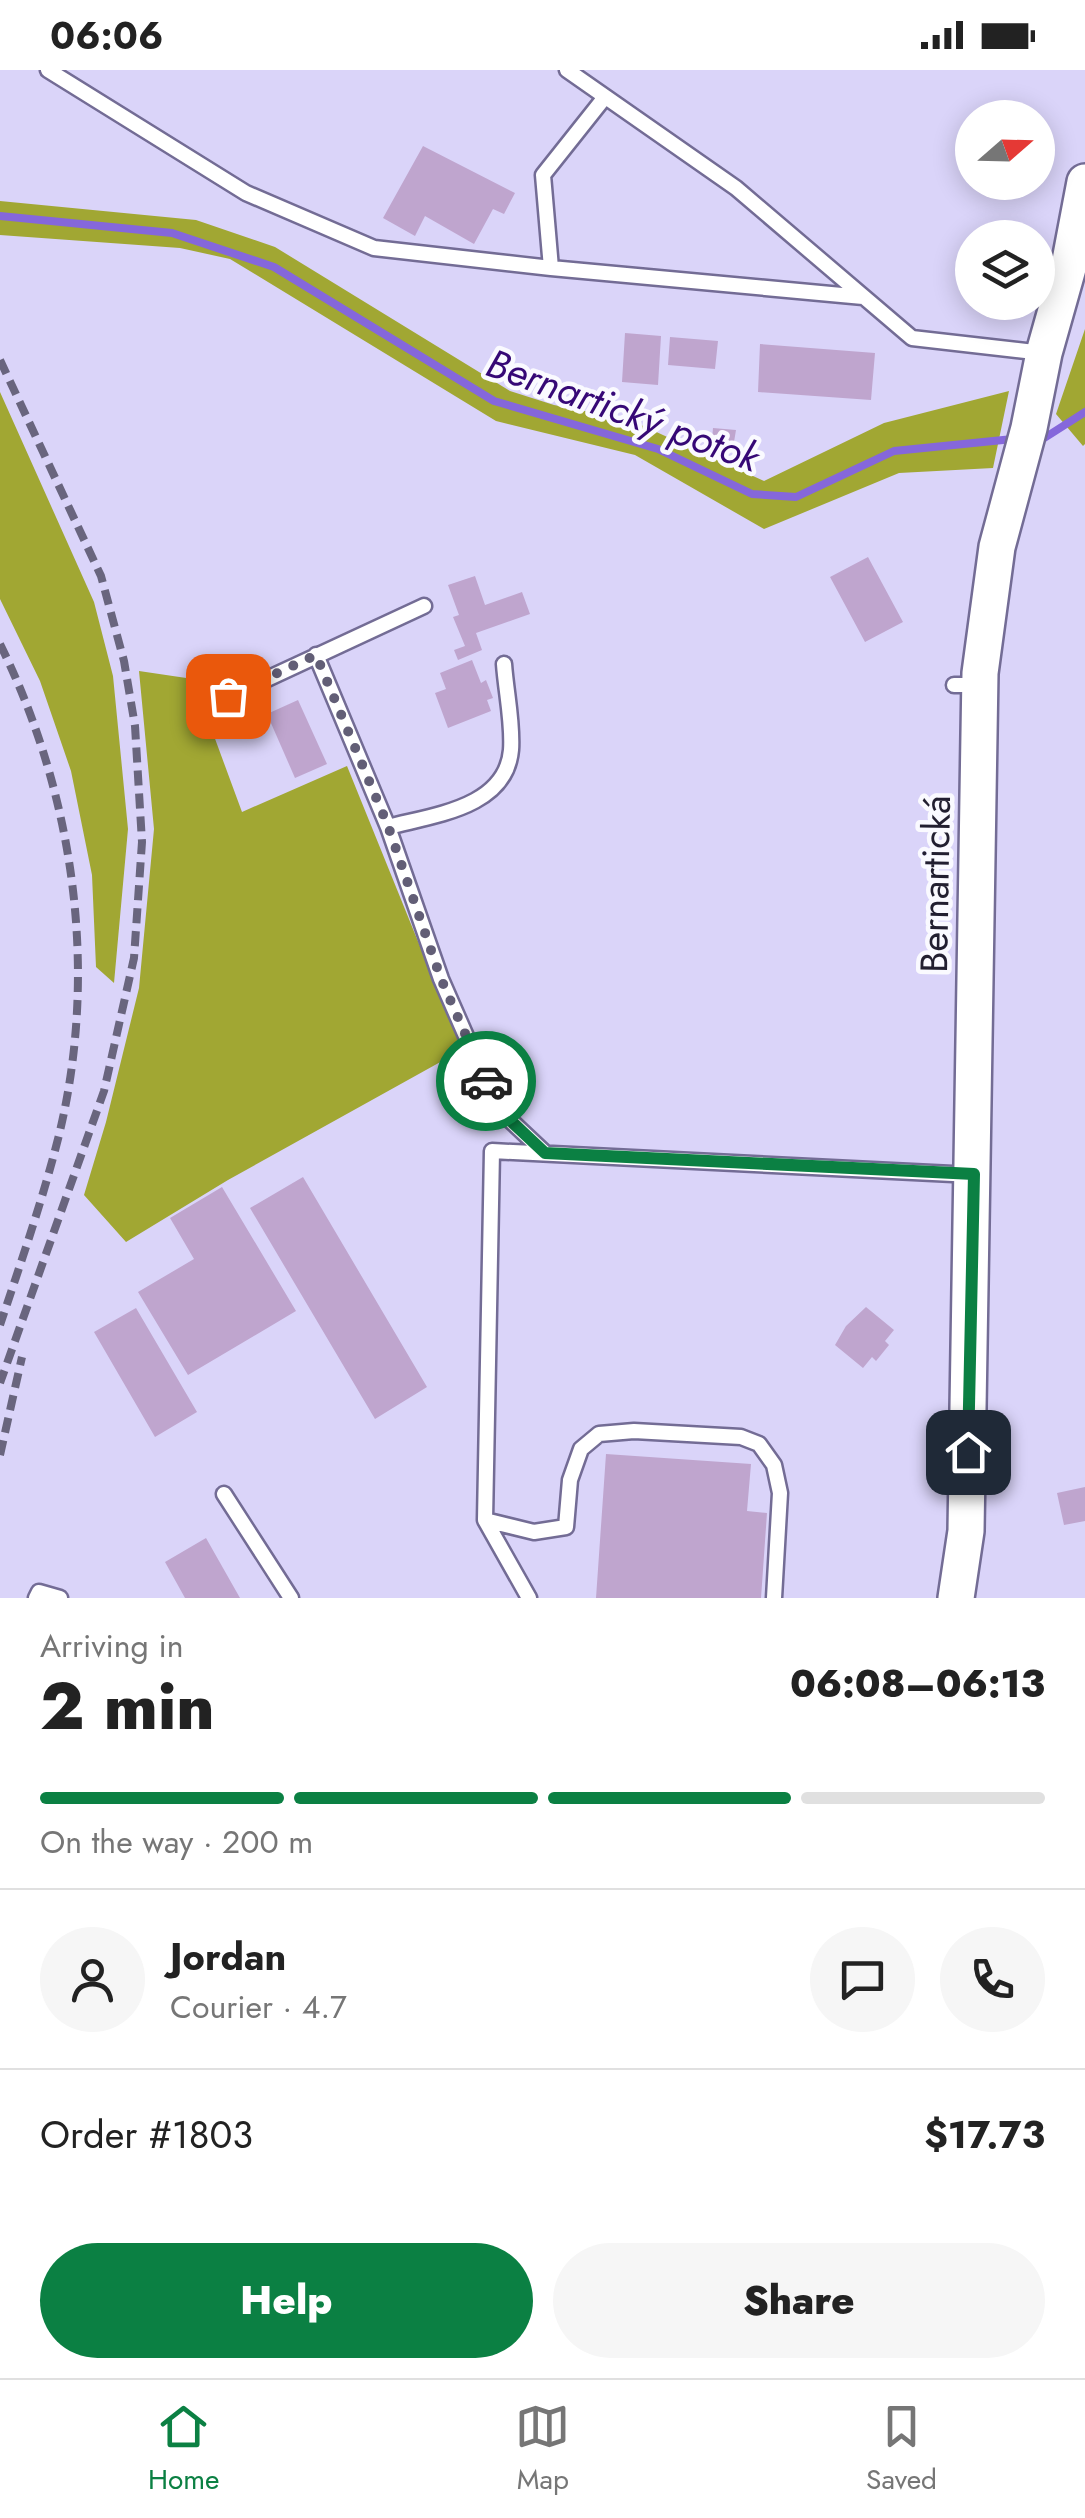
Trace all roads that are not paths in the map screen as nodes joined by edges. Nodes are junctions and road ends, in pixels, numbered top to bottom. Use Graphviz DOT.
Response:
graph roads {
  1 [pos="48,70"];
  2 [pos="567,70"];
  3 [pos="605,97"];
  4 [pos="1085,182"];
  5 [pos="551,268"];
  6 [pos="864,297"];
  7 [pos="1044,354"];
  8 [pos="424,606"];
  9 [pos="316,655"];
  10 [pos="504,664"];
  11 [pos="228,696"];
  12 [pos="388,826"];
  13 [pos="545,1153"];
  14 [pos="974,1174"];
  15 [pos="224,1494"];
  16 [pos="485,1520"];
  17 [pos="36,1598"];
  18 [pos="60,1598"];
  19 [pos="291,1598"];
  20 [pos="529,1598"];
  21 [pos="774,1598"];
  22 [pos="956,1598"];
  1 -- 5 [label="lane"];
  2 -- 3 [label="lane"];
  3 -- 5 [label="lane"];
  3 -- 6 [label="lane"];
  4 -- 7 [label="street, Bernartická"];
  5 -- 6 [label="lane"];
  6 -- 7 [label="lane"];
  7 -- 14 [label="street, Bernartická"];
  8 -- 9 [label="lane"];
  9 -- 11 [label="lane"];
  9 -- 12 [label="lane"];
  10 -- 12 [label="lane"];
  12 -- 13 [label="lane"];
  13 -- 14 [label="lane"];
  13 -- 16 [label="lane"];
  14 -- 22 [label="street, Bernartická"];
  15 -- 19 [label="lane"];
  16 -- 20 [label="lane"];
  16 -- 21 [label="lane"];
  17 -- 18 [label="lane"];
}
